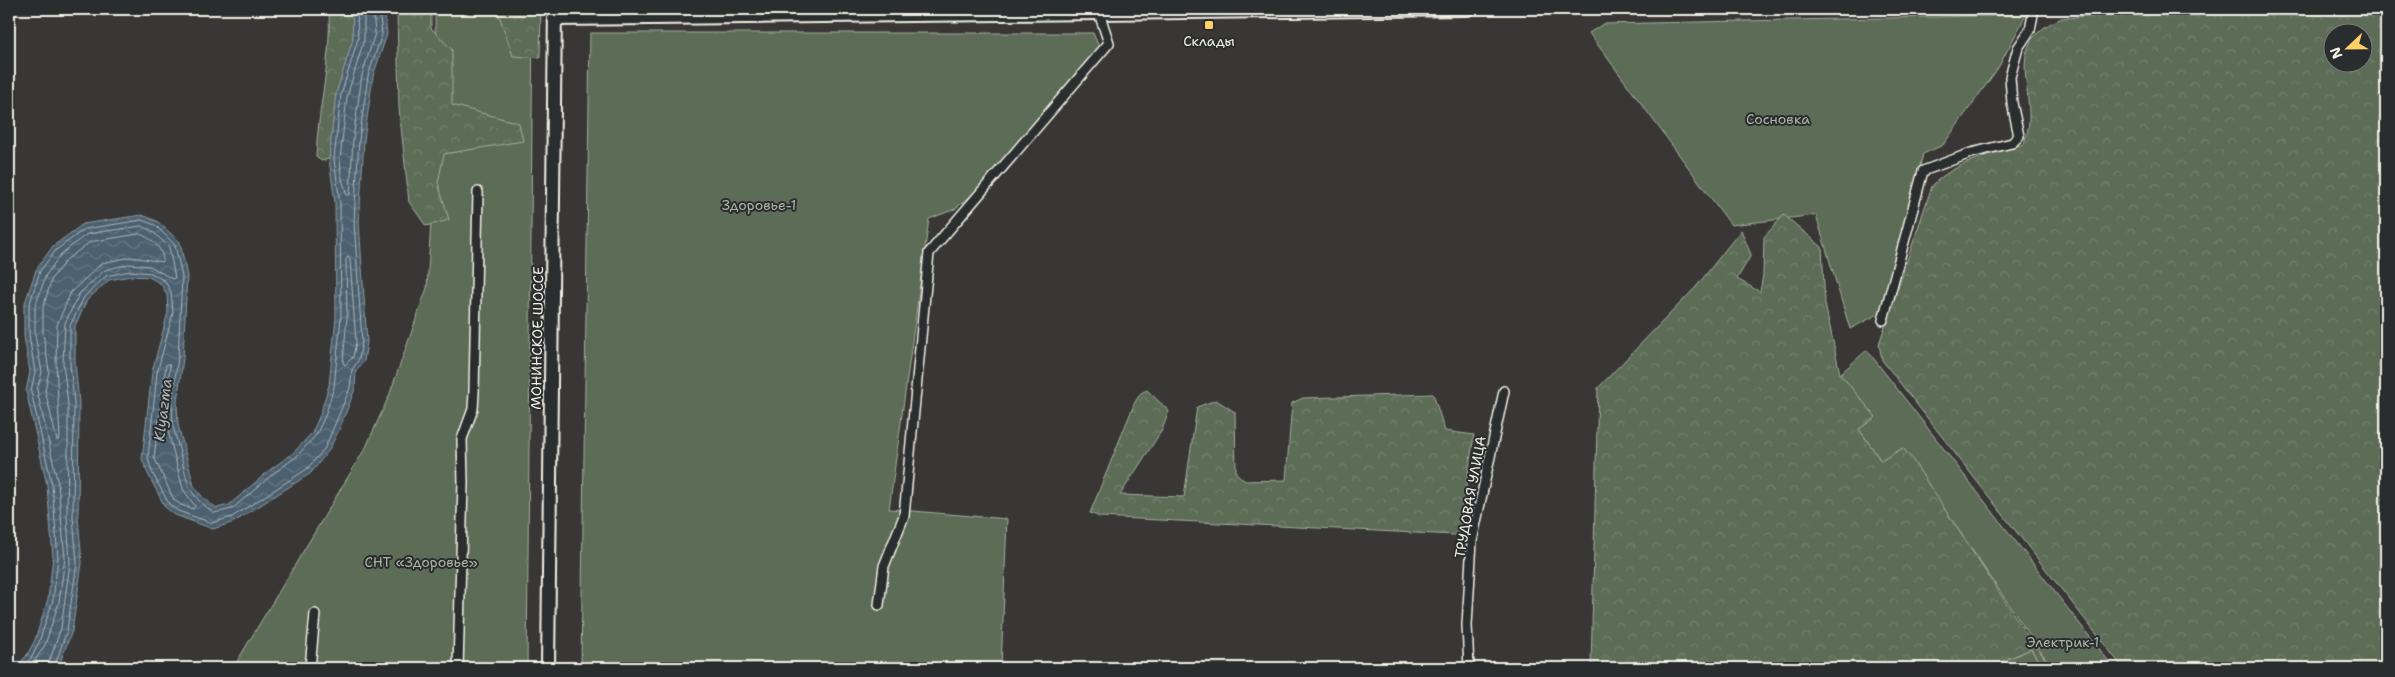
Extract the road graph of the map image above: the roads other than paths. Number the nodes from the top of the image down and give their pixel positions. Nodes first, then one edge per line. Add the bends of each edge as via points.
1 (1468, 9) edge
2 (2034, 9) edge
3 (1099, 13) junction
4 (554, 14) edge
5 (478, 192) dead end
6 (1882, 320) dead end
7 (1504, 390) dead end
8 (879, 605) dead end
9 (315, 614) dead end
10 (310, 668) edge
11 (458, 668) edge
12 (548, 668) edge
13 (1469, 668) edge

1 - 3 main road
2 - 6 street via 2030,30 2018,48 2010,77 2020,136 2012,143 1971,153 1923,171
3 - 4 main road
3 - 8 street via 1109,43 929,253 904,516 884,566
4 - 12 main road, МОНИНСКОЕ ШОССЕ
5 - 11 street via 474,392 461,449
7 - 13 street, ТРУДОВАЯ УЛИЦА via 1472,541 1467,625
9 - 10 street

